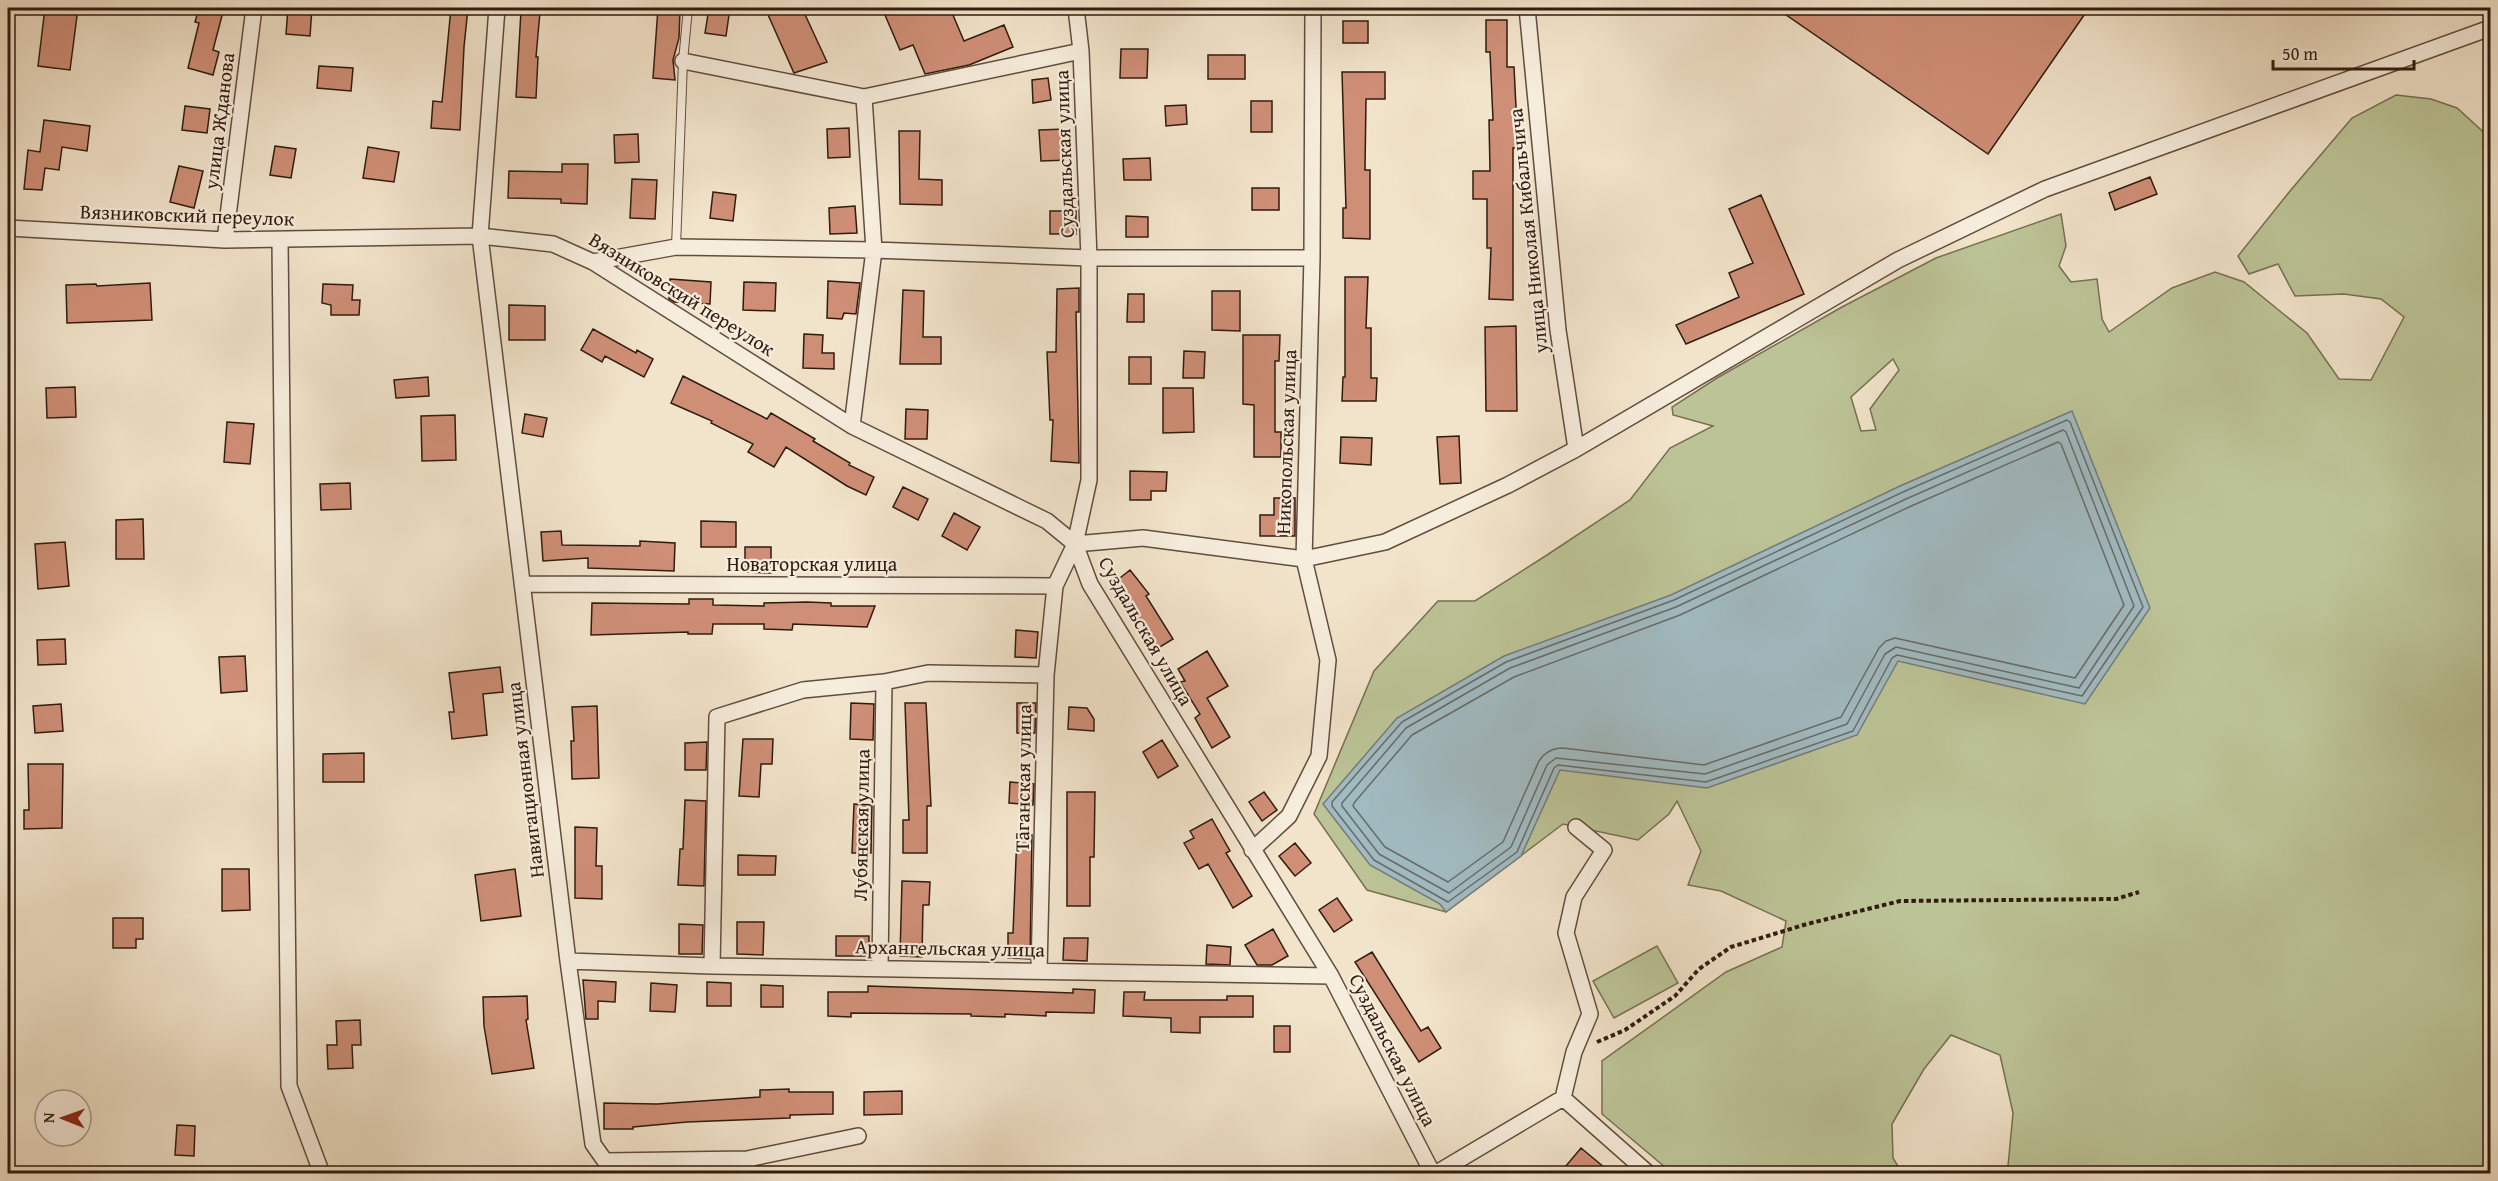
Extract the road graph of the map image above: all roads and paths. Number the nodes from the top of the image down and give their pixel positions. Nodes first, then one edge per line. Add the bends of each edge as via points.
1 (254, 8) edge
2 (496, 8) edge
3 (688, 8) edge
4 (1076, 8) edge
5 (1313, 8) edge
6 (1527, 8) edge
7 (2490, 28) edge
8 (1081, 51) junction
9 (683, 61) junction
10 (864, 98) junction
11 (8, 228) edge
12 (480, 236) junction
13 (225, 240) junction
14 (280, 241) junction
15 (676, 247) junction
16 (874, 250) junction
17 (1089, 258) junction
18 (1312, 258) junction
19 (593, 262) junction
20 (852, 426) junction
21 (1576, 449) junction
22 (1075, 544) junction
23 (1304, 559) junction
24 (523, 584) junction
25 (1055, 586) junction
26 (1046, 675) junction
27 (884, 682) junction
28 (1576, 827) dead end
29 (1251, 850) junction
30 (2139, 892) dead end
31 (568, 961) junction
32 (712, 966) junction
33 (880, 967) junction
34 (1039, 971) junction
35 (1331, 976) junction
36 (1574, 1052) junction
37 (1563, 1098) junction
38 (858, 1137) dead end
39 (748, 1166) edge
40 (322, 1173) edge
41 (1434, 1173) edge
42 (1649, 1173) edge

1 - 13 street, улица Жданова
2 - 12 street, Навигационная улица
3 - 9 lane
4 - 8 street, Суздальская улица
5 - 18 street, Никопольская улица
6 - 21 street, улица Николая Кибальчича via 1558,330
7 - 21 street via 2044,189 1898,260
8 - 10 street
8 - 17 street, Суздальская улица
9 - 10 street
9 - 15 lane
10 - 16 street
11 - 13 street, Вязниковский переулок
12 - 14 street, Вязниковский переулок
12 - 19 street, Вязниковский переулок via 553,244
12 - 24 street, Навигационная улица
13 - 14 street, Вязниковский переулок
14 - 40 street via 289,1086
15 - 16 street
15 - 19 street
16 - 17 street
16 - 20 street
17 - 18 street
17 - 22 street, Суздальская улица via 1089,480
18 - 23 street, Никопольская улица
19 - 20 street, Вязниковский переулок
20 - 22 street, Вязниковский переулок via 1047,521
21 - 23 street via 1385,542
22 - 23 street via 1143,538
22 - 25 street
22 - 29 street, Суздальская улица via 1090,584
23 - 29 street, Никопольская улица via 1328,660 1319,756 1289,816
24 - 25 street, Новаторская улица
24 - 31 street, Навигационная улица
25 - 26 street, Таганская улица
26 - 27 street via 928,673
26 - 34 street, Таганская улица
27 - 32 street via 803,690 717,717
27 - 33 street, Лубянская улица
28 - 36 street via 1604,850 1574,897 1566,933 1590,1014
29 - 35 street, Суздальская улица
30 - 36 path via 2116,899 1900,901 1808,924 1731,947 1700,969 1665,1003 1625,1029
31 - 32 street, Архангельская улица
31 - 39 street, Навигационная улица via 593,1144 605,1161
32 - 33 street, Архангельская улица
33 - 34 street, Архангельская улица
34 - 35 street, Архангельская улица
35 - 41 street, Суздальская улица
36 - 37 street
37 - 41 street
37 - 42 street
38 - 39 street

